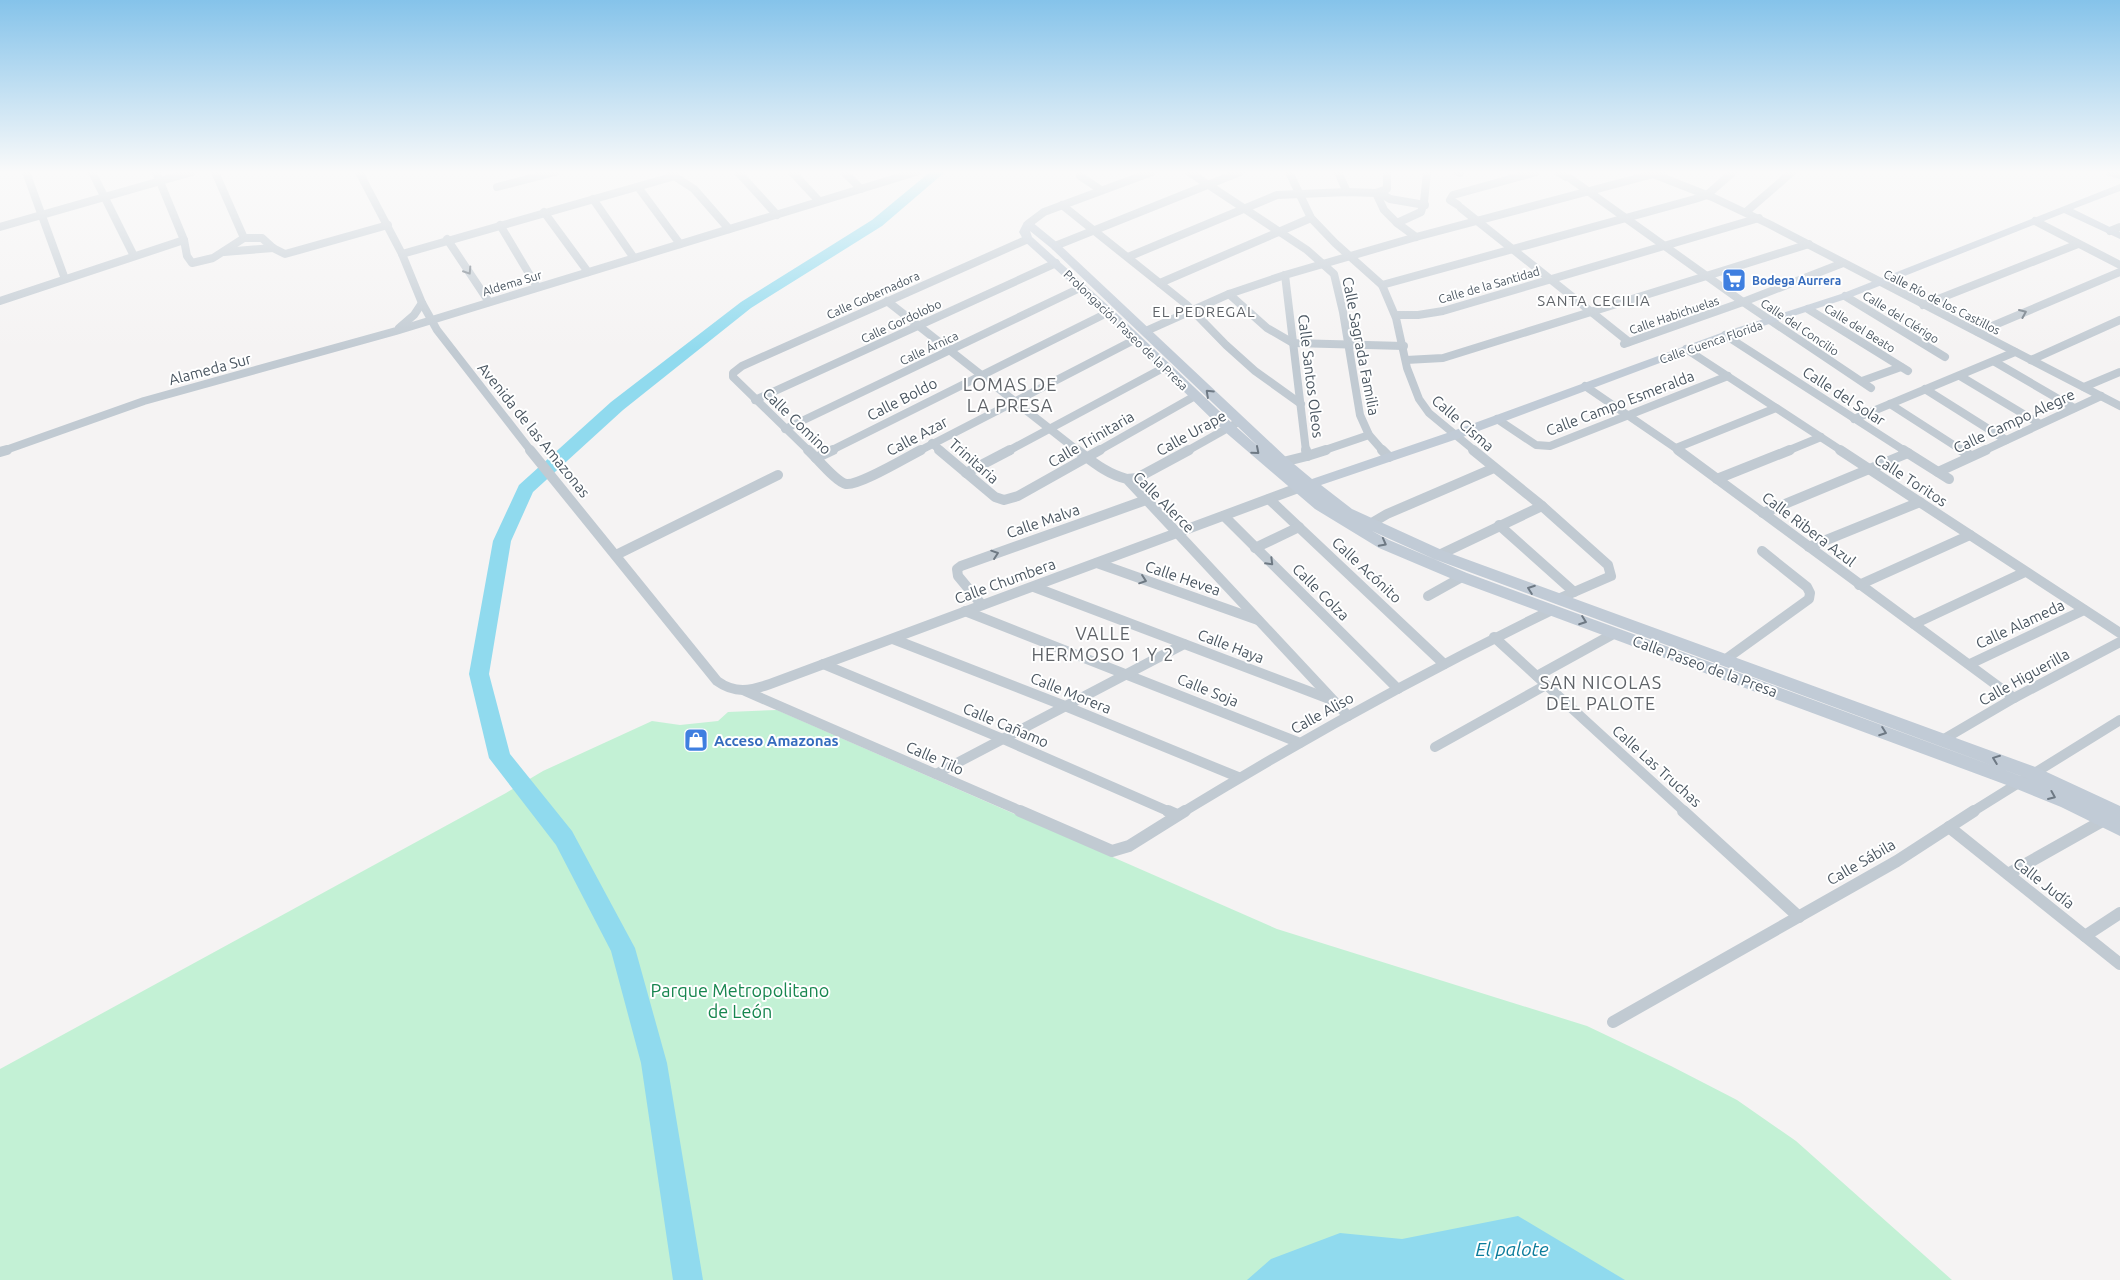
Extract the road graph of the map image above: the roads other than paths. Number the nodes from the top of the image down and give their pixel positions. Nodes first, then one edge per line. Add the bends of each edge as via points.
1 (49, 232) edge
2 (122, 232) edge
3 (181, 232) edge
4 (242, 232) edge
5 (364, 232) edge
6 (391, 232) edge
7 (476, 232) edge
8 (504, 232) edge
9 (558, 232) edge
10 (616, 232) edge
11 (671, 232) edge
12 (720, 232) edge
13 (1024, 232) edge
14 (1037, 232) edge
15 (1092, 232) edge
16 (1095, 232) edge
17 (1187, 232) edge
18 (1275, 232) edge
19 (1278, 232) edge
20 (1325, 232) edge
21 (1409, 232) edge
22 (1435, 232) edge
23 (1492, 232) edge
24 (1573, 232) edge
25 (1646, 232) edge
26 (1711, 232) edge
27 (1785, 232) edge
28 (2008, 232) edge
29 (2055, 232) edge
30 (1416, 237) junction
31 (244, 238) junction
32 (450, 239) junction
33 (1028, 239) junction
34 (184, 240) junction
35 (680, 244) junction
36 (1809, 244) junction
37 (2078, 244) junction
38 (1664, 245) junction
39 (1055, 246) junction
40 (273, 248) junction
41 (1513, 249) junction
42 (402, 252) junction
43 (221, 253) junction
44 (134, 256) junction
45 (1350, 256) junction
46 (1128, 257) junction
47 (634, 258) junction
48 (1056, 263) junction
49 (1843, 263) junction
50 (1325, 264) junction
51 (2120, 265) edge
52 (588, 272) junction
53 (2120, 272) edge
54 (1285, 275) junction
55 (1709, 276) junction
56 (65, 279) junction
57 (1551, 279) junction
58 (1160, 283) junction
59 (1880, 283) junction
60 (1382, 285) junction
61 (537, 287) junction
62 (1082, 287) junction
63 (1229, 294) junction
64 (1845, 296) junction
65 (0, 300) edge
66 (887, 301) junction
67 (489, 302) junction
68 (1743, 302) junction
69 (422, 303) junction
70 (1923, 305) junction
71 (1808, 309) junction
72 (1191, 310) junction
73 (1109, 312) junction
74 (1592, 312) junction
75 (1397, 315) junction
76 (430, 320) junction
77 (2120, 320) edge
78 (1770, 321) junction
79 (918, 325) junction
80 (396, 331) junction
81 (1978, 332) junction
82 (1141, 335) junction
83 (1725, 335) junction
84 (1293, 343) junction
85 (1348, 346) junction
86 (1404, 346) junction
87 (1686, 349) junction
88 (950, 350) junction
89 (2015, 352) junction
90 (1945, 358) dead end
91 (1406, 360) junction
92 (2031, 360) junction
93 (1995, 362) junction
94 (1165, 367) junction
95 (2120, 372) edge
96 (982, 374) junction
97 (1728, 376) junction
98 (1960, 376) junction
99 (732, 377) joint
100 (1862, 381) junction
101 (1585, 386) junction
102 (2084, 387) junction
103 (1871, 388) dead end
104 (1925, 389) junction
105 (1195, 396) junction
106 (2101, 396) junction
107 (755, 400) junction
108 (1015, 400) junction
109 (1301, 404) junction
110 (1890, 404) junction
111 (2120, 406) edge
112 (1776, 408) junction
113 (2074, 408) junction
114 (1628, 415) junction
115 (1854, 419) junction
116 (1497, 420) junction
117 (1241, 422) junction
118 (2040, 424) junction
119 (1229, 428) junction
120 (785, 429) junction
121 (1051, 429) junction
122 (1455, 435) junction
123 (1369, 436) junction
124 (1821, 437) junction
125 (2006, 440) junction
126 (932, 443) junction
127 (1676, 448) junction
128 (0, 452) edge
129 (1908, 453) junction
130 (1307, 456) junction
131 (1971, 456) junction
132 (1088, 457) junction
133 (1389, 457) junction
134 (816, 458) junction
135 (1283, 462) junction
136 (1494, 468) junction
137 (1870, 470) junction
138 (1938, 472) junction
139 (966, 473) junction
140 (778, 475) dead end
141 (1127, 479) junction
142 (1717, 479) junction
143 (1949, 479) dead end
144 (843, 484) joint
145 (1304, 486) junction
146 (1269, 499) junction
147 (998, 500) joint
148 (1146, 500) junction
149 (1920, 502) junction
150 (1542, 506) junction
151 (1763, 513) junction
152 (1224, 516) junction
153 (1370, 524) junction
154 (1499, 525) junction
155 (1299, 527) junction
156 (1177, 533) junction
157 (1970, 535) junction
158 (1809, 547) junction
159 (1255, 548) junction
160 (1762, 551) dead end
161 (616, 555) junction
162 (1439, 555) junction
163 (1097, 563) junction
164 (2025, 572) junction
165 (1611, 576) joint
166 (1462, 577) junction
167 (1859, 585) junction
168 (1034, 587) junction
169 (1574, 592) junction
170 (1428, 596) dead end
171 (1555, 604) junction
172 (982, 605) junction
173 (2084, 610) junction
174 (965, 611) junction
175 (1260, 621) junction
176 (1914, 624) junction
177 (1615, 633) junction
178 (2120, 633) edge
179 (1494, 637) junction
180 (893, 639) junction
181 (2120, 642) edge
182 (1184, 644) junction
183 (823, 664) junction
184 (1444, 664) junction
185 (1970, 664) junction
186 (1725, 666) junction
187 (1127, 675) junction
188 (1537, 676) junction
189 (1546, 685) junction
190 (1398, 689) junction
191 (745, 691) junction
192 (2014, 698) junction
193 (1334, 701) junction
194 (1805, 703) junction
195 (1065, 706) junction
196 (1348, 716) junction
197 (1880, 718) junction
198 (2120, 720) edge
199 (1003, 739) junction
200 (1944, 739) junction
201 (1300, 743) junction
202 (1435, 747) dead end
203 (2032, 773) junction
204 (936, 774) junction
205 (1238, 777) junction
206 (2018, 782) junction
207 (2115, 814) edge
208 (1177, 815) junction
209 (1949, 827) junction
210 (2120, 829) edge
211 (1112, 851) joint
212 (2008, 874) junction
213 (2120, 913) edge
214 (1799, 917) junction
215 (2085, 936) junction
216 (2120, 964) edge
217 (1613, 1022) dead end

1 - 56 street
2 - 44 street
3 - 34 street
4 - 31 street
5 - 40 street via 290,253 282,254
6 - 42 street, Avenida de las Amazonas
7 - 32 street
8 - 61 street
9 - 52 street
10 - 47 street
11 - 35 street
12 - 35 street, Aldema Sur
13 - 33 street
14 - 39 street, Prolongación Paseo de la Presa
15 - 39 street
16 - 46 street
17 - 46 street
18 - 58 street
19 - 50 street
20 - 45 street, Calle Cisma
21 - 30 street
22 - 30 street, Calle Azar
23 - 41 street
24 - 41 street
25 - 38 street, Calle del Concilio
26 - 38 street, Calle de la Santidad
27 - 36 street, Calle Río de los Castillos
28 - 59 street, Calle Cuenca Florida
29 - 37 street
30 - 45 street, Calle Azar
31 - 40 street via 262,238
31 - 43 street
32 - 42 street
32 -> 67 street
33 - 48 street, Prolongación Paseo de la Presa
33 - 66 street, Calle Gobernadora
34 - 43 street via 192,263 201,263
34 - 44 street
35 - 47 street, Aldema Sur
36 - 49 street, Calle Río de los Castillos
36 - 55 street
37 - 51 street
37 - 70 street
38 - 55 street, Calle del Concilio
38 - 57 street, Calle de la Santidad
39 - 82 street, Prolongación Paseo de la Presa
40 - 43 street
41 - 57 street
41 - 60 street
42 - 69 street, Avenida de las Amazonas
44 - 56 street
45 - 50 street, Calle Azar
45 - 60 street, Calle Cisma
46 - 58 street
47 - 52 street, Aldema Sur
48 - 62 street, Prolongación Paseo de la Presa
48 - 79 street, Calle Gordolobo
49 - 59 street, Calle Río de los Castillos
49 - 68 street, Calle Habichuelas
50 - 54 street, Calle Azar
50 - 85 street, Calle Sagrada Familia via 1336,280
52 - 61 street, Aldema Sur
81 -> 53 street
54 - 63 street, Calle Azar
54 - 84 street, Calle Santos Oleos
55 - 68 street, Calle del Concilio
55 - 74 street
56 - 65 street
57 - 74 street
57 - 75 street, Calle de la Santidad via 1430,314
58 - 72 street
59 - 64 street, Calle Cuenca Florida
59 - 70 street, Calle Río de los Castillos
60 - 75 street, Calle Cisma
61 - 67 street, Aldema Sur
62 - 73 street, Prolongación Paseo de la Presa
62 - 88 street, Calle Árnica
63 - 72 street, Calle Azar
63 - 84 street via 1270,331
64 - 71 street, Calle Cuenca Florida
64 - 90 street, Calle del Clérigo
66 - 79 street, Calle Alerce
66 - 99 street, Calle Gobernadora via 742,366
67 - 76 street, Aldema Sur
68 - 74 street, Calle Habichuelas via 1626,343
68 - 78 street, Calle del Concilio
69 - 76 street, Avenida de las Amazonas
69 - 80 street
70 - 81 street, Calle Río de los Castillos
71 - 78 street, Calle Cuenca Florida
71 - 100 street, Calle del Beato via 1905,369
72 - 82 street, Calle Azar
72 - 109 street via 1271,383
73 - 82 street, Prolongación Paseo de la Presa
73 - 96 street, Calle Boldo
74 - 91 street via 1443,358
75 - 86 street, Calle Cisma
76 - 80 street, Alameda Sur
76 - 161 street, Avenida de las Amazonas via 456,357
77 - 92 street
78 - 83 street, Calle Cuenca Florida
78 - 100 street, Calle del Concilio
79 - 88 street, Calle Alerce
79 - 107 street, Calle Gordolobo
80 - 128 street, Alameda Sur via 144,401
81 - 89 street, Calle Río de los Castillos
82 - 94 street, Prolongación Paseo de la Presa
82 - 108 street, Calle Azar
117 -> 82 street, Prolongación Paseo de la Presa
83 - 87 street, Calle Cuenca Florida
83 - 115 street, Calle del Solar
84 - 85 street
84 - 109 street, Calle Santos Oleos
85 - 86 street
85 - 123 street, Calle Sagrada Familia via 1360,415
86 - 91 street, Calle Cisma
87 - 97 street, Calle Toritos
87 - 101 street, Calle Cuenca Florida
88 - 96 street, Calle Alerce
88 - 120 street, Calle Árnica
89 - 92 street, Calle Río de los Castillos
89 - 93 street
91 - 122 street, Calle Cisma via 1419,402
92 - 102 street, Calle Río de los Castillos
93 - 98 street
93 - 113 street
94 - 105 street, Prolongación Paseo de la Presa
94 - 121 street
95 - 102 street
96 - 108 street, Calle Alerce
96 - 134 street, Calle Boldo
97 - 112 street, Calle Toritos
97 - 114 street, Calle Campo Esmeralda
98 - 104 street
98 - 118 street
99 - 107 street, Calle Comino
100 - 103 street, Calle del Concilio
101 - 114 street, Calle Ribera Azul
101 - 116 street, Calle Cuenca Florida
102 - 106 street, Calle Río de los Castillos
104 - 110 street
104 - 125 street
105 - 119 street, Prolongación Paseo de la Presa
105 - 132 street, Calle Trinitaria
106 - 111 street, Calle Río de los Castillos
106 - 113 street, Calle Campo Alegre
107 - 120 street, Calle Comino
108 - 121 street, Calle Alerce
108 - 126 street, Calle Azar
109 - 130 street, Calle Santos Oleos
110 - 115 street
110 - 131 street
112 - 124 street, Calle Toritos
112 - 127 street
113 - 118 street, Calle Campo Alegre
114 - 116 street, Calle Campo Esmeralda via 1550,446 1528,441
114 - 127 street, Calle Ribera Azul
115 - 129 street, Calle del Solar
116 - 122 street, Calle Cuenca Florida
117 - 119 street, Calle Urape
117 - 135 street, Prolongación Paseo de la Presa
118 - 125 street, Calle Campo Alegre
119 - 141 street, Calle Urape via 1149,472
119 -> 145 street, Prolongación Paseo de la Presa
120 - 134 street, Calle Comino
121 - 132 street, Calle Alerce
121 - 139 street
122 - 133 street, Calle Cuenca Florida
122 - 136 street, Calle Cisma
123 - 130 street
123 - 133 street, Calle Sagrada Familia
124 - 137 street, Calle Toritos
124 - 142 street
125 - 131 street, Calle Campo Alegre
126 - 139 street, Trinitaria
126 - 144 street, Calle Azar via 857,482
127 - 142 street, Calle Ribera Azul
129 - 137 street
129 - 138 street, Calle del Solar
130 - 135 street, Calle Santos Oleos
131 - 138 street, Calle Campo Alegre
132 - 141 street, Calle Alerce via 1112,475
132 - 147 street, Calle Trinitaria via 1018,496
133 - 145 street, Calle Cuenca Florida
134 - 144 street, Calle Comino
135 - 145 street, Prolongación Paseo de la Presa
136 - 150 street, Calle Cisma
136 - 153 street
137 - 149 street, Calle Toritos
137 - 151 street
138 - 143 street, Calle del Solar
139 - 147 street, Trinitaria
140 - 161 street
141 - 148 street, Calle Alerce
142 - 151 street, Calle Ribera Azul
145 - 146 street, Calle Chumbera
145 - 153 street, Calle Paseo de la Presa
145 -> 166 street, Calle Paseo de la Presa via 1332,514 1384,544
146 - 152 street, Calle Chumbera
146 - 155 street, Calle Acónito
148 - 156 street, Calle Alerce
172 -> 148 street, Calle Malva via 958,576 957,568
149 - 157 street, Calle Toritos
149 - 158 street
150 - 154 street
150 - 165 street, Calle Cisma via 1604,561
151 - 158 street, Calle Ribera Azul
152 - 156 street, Calle Chumbera
152 - 159 street, Calle Colza
153 - 162 street, Calle Paseo de la Presa
154 - 162 street
154 - 169 street
155 - 159 street
155 - 184 street, Calle Acónito
156 - 163 street, Calle Chumbera
156 - 175 street, Calle Alerce
157 - 164 street, Calle Toritos
157 - 167 street
158 - 167 street, Calle Ribera Azul
159 -> 190 street, Calle Colza
160 - 186 street via 1808,587 1809,599
161 - 191 street, Avenida de las Amazonas via 722,685 733,691
171 -> 162 street, Calle Paseo de la Presa
163 - 168 street, Calle Chumbera
163 -> 175 street, Calle Hevea
164 - 173 street, Calle Toritos
164 - 176 street
165 - 169 street, Calle Aliso
166 - 170 street
166 - 171 street, Calle Paseo de la Presa
167 - 176 street, Calle Ribera Azul
168 - 172 street, Calle Chumbera
168 - 182 street, Calle Haya
169 - 171 street, Calle Aliso
171 -> 177 street, Calle Paseo de la Presa
171 - 179 street, Calle Aliso
171 - 186 street, Calle Paseo de la Presa
172 - 174 street, Calle Chumbera
173 - 178 street, Calle Toritos
173 - 185 street, Calle Alameda
174 - 180 street, Calle Chumbera
174 - 187 street, Calle Soja
175 - 193 street, Calle Alerce
176 - 185 street, Calle Ribera Azul
177 - 186 street, Calle Paseo de la Presa
177 - 188 street
179 - 184 street, Calle Aliso
179 - 188 street, Calle Las Truchas
180 - 183 street, Calle Chumbera
180 - 195 street, Calle Morera
181 - 192 street, Calle Higuerilla
182 - 187 street
182 - 193 street, Calle Haya
183 - 191 street, Calle Chumbera
183 - 199 street, Calle Cañamo
184 - 190 street, Calle Aliso
185 - 192 street, Calle Ribera Azul
186 - 194 street, Calle Paseo de la Presa
186 - 197 street, Calle Paseo de la Presa via 1736,674 1781,690 1787,688 1788,683
187 - 195 street
187 - 201 street, Calle Soja
188 - 189 street, Calle Las Truchas
189 - 202 street
189 - 214 street, Calle Las Truchas
190 - 196 street, Calle Aliso
191 - 204 street, Calle Tilo
192 - 200 street, Calle Higuerilla
193 - 196 street, Calle Alerce
194 - 197 street via 1814,698
194 -> 206 street, Calle Paseo de la Presa
195 - 199 street
195 - 205 street, Calle Morera
196 - 201 street, Calle Aliso
197 - 200 street, Calle Paseo de la Presa
198 - 203 street, Calle Sábila
199 - 204 street
199 - 208 street, Calle Cañamo
203 -> 200 street, Calle Paseo de la Presa
201 - 205 street, Calle Aliso
203 - 206 street, Calle Sábila
203 - 207 street, Calle Paseo de la Presa
204 - 211 street, Calle Tilo
205 - 208 street, Calle Aliso
206 -> 207 street, Calle Paseo de la Presa
206 - 209 street, Calle Sábila
207 - 210 street, Calle Paseo de la Presa
207 - 212 street
208 - 211 street, Calle Aliso via 1129,846
209 - 212 street, Calle Judía
209 - 214 street, Calle Sábila
212 - 215 street, Calle Judía
213 - 215 street
214 - 217 street, Calle Sábila
215 - 216 street, Calle Judía

